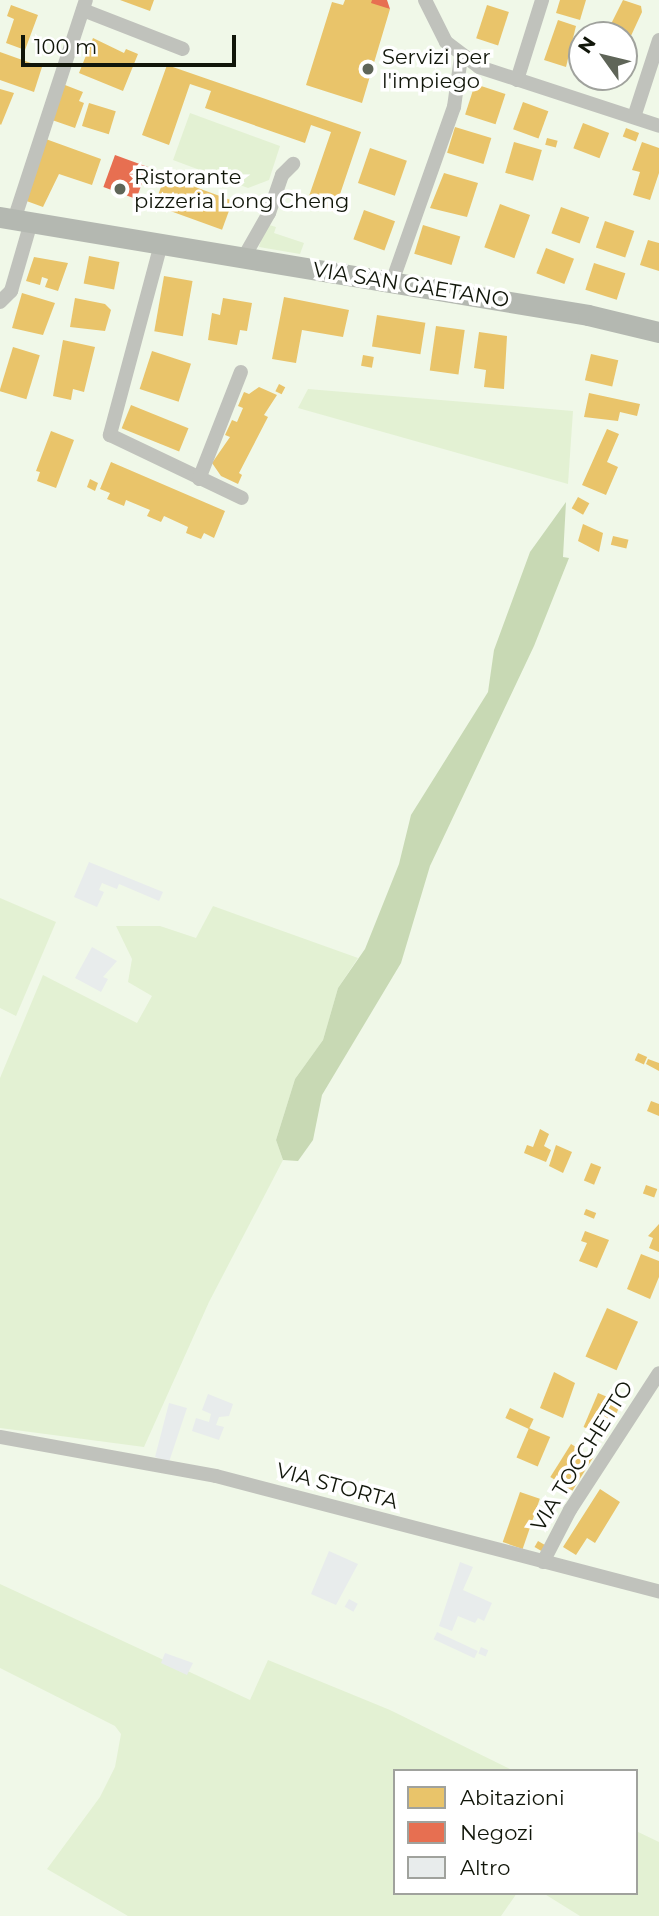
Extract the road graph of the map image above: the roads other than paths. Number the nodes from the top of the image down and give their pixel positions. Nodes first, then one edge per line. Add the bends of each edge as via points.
1 (425, 0) edge
2 (542, 0) edge
3 (84, 5) edge
4 (659, 40) edge
5 (183, 49) dead end
6 (461, 57) junction
7 (517, 79) junction
8 (634, 117) junction
9 (659, 126) edge
10 (293, 164) dead end
11 (15, 220) edge
12 (161, 244) junction
13 (244, 257) junction
14 (392, 282) junction
15 (0, 302) edge
16 (659, 331) edge
17 (241, 372) dead end
18 (199, 479) junction
19 (242, 498) dead end
20 (659, 1373) edge
21 (0, 1437) edge
22 (543, 1562) junction
23 (659, 1591) edge

1 - 6 street via 437,30
2 - 7 street
3 - 5 street
3 - 11 street
4 - 8 street
6 - 7 street
6 - 14 street via 447,131
7 - 8 street
8 - 9 street
10 - 13 street via 282,175 270,213
11 - 12 street, VIA SAN GAETANO
11 - 15 street via 11,291
12 - 13 street, VIA SAN GAETANO
12 - 18 street via 110,435
13 - 14 street, VIA SAN GAETANO
14 - 16 street, VIA SAN GAETANO
17 - 18 street
18 - 19 street
20 - 22 street, VIA TOCCHETTO via 570,1510
21 - 22 street, VIA STORTA via 216,1476
22 - 23 street, VIA STORTA

